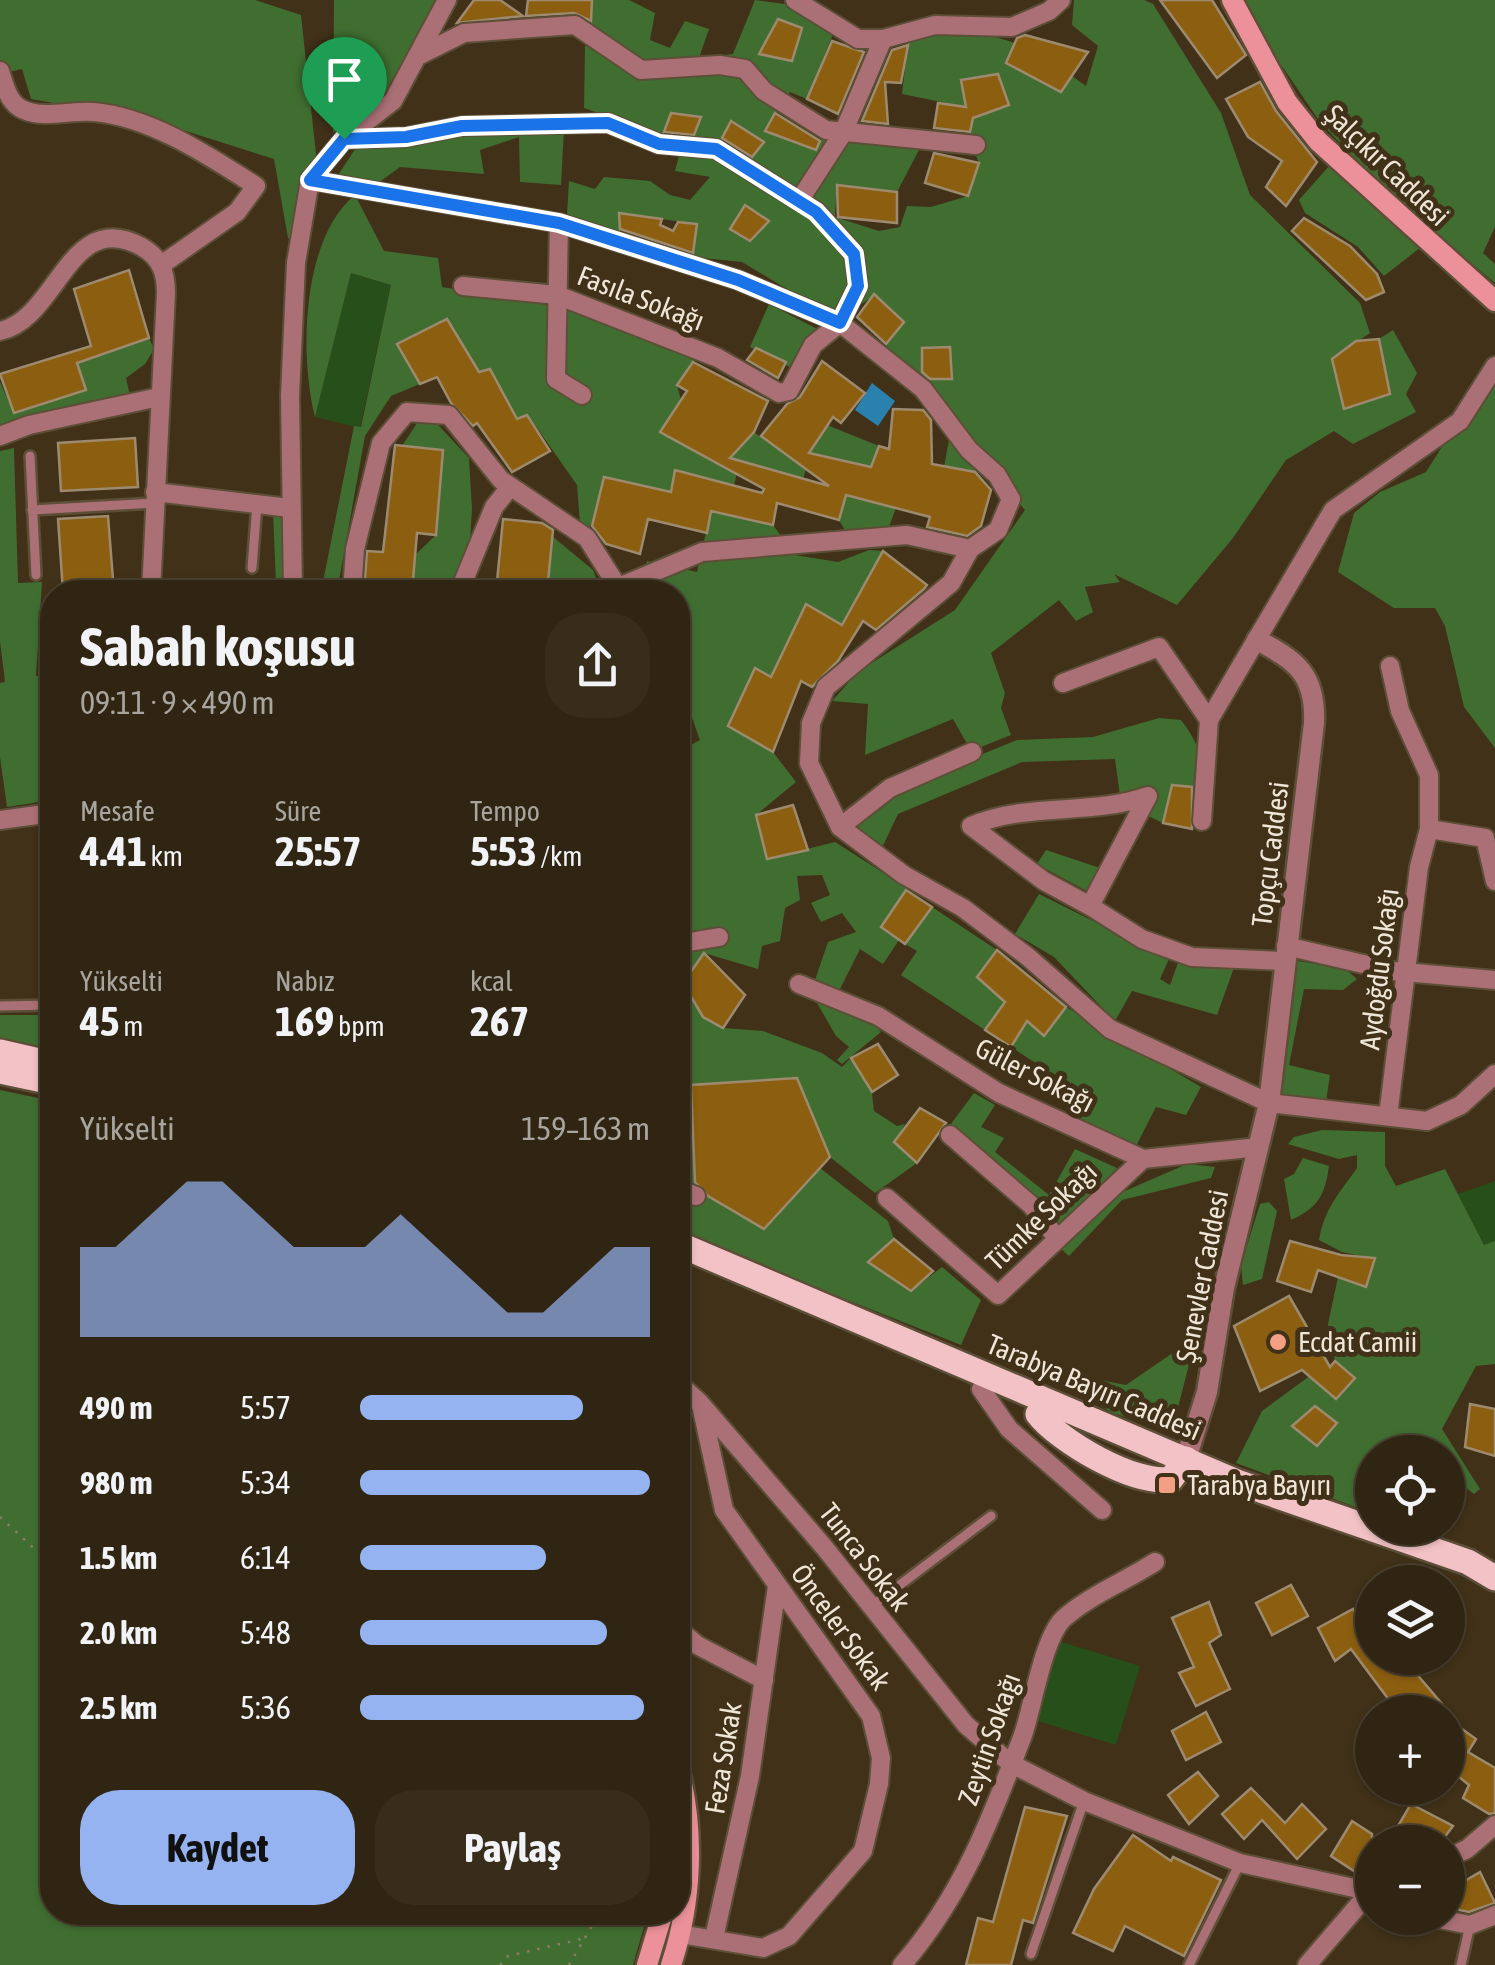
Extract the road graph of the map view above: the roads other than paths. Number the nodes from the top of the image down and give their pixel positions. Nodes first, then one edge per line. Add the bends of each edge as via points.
1 (447, 0) edge
2 (795, 0) edge
3 (1061, 0) edge
4 (1232, 0) edge
5 (883, 38) junction
6 (417, 56) junction
7 (0, 71) edge
8 (843, 133) junction
9 (344, 139) junction
10 (976, 145) dead end
11 (310, 180) junction
12 (799, 201) junction
13 (559, 223) junction
14 (161, 264) junction
15 (463, 286) dead end
16 (557, 295) junction
17 (1495, 301) edge
18 (840, 323) junction
19 (0, 331) edge
20 (1495, 366) edge
21 (582, 395) dead end
22 (159, 397) junction
23 (0, 436) edge
24 (30, 456) dead end
25 (510, 487) junction
26 (155, 497) junction
27 (257, 504) junction
28 (290, 508) junction
29 (32, 510) junction
30 (970, 549) junction
31 (252, 568) dead end
32 (36, 574) dead end
33 (152, 580) edge
34 (292, 580) edge
35 (353, 580) edge
36 (463, 580) edge
37 (615, 580) edge
38 (641, 580) edge
39 (1256, 640) junction
40 (1390, 666) dead end
41 (1064, 684) dead end
42 (1209, 720) junction
43 (972, 752) dead end
44 (40, 815) edge
45 (0, 820) edge
46 (1202, 820) dead end
47 (840, 827) junction
48 (1429, 829) junction
49 (1495, 881) edge
50 (1090, 906) junction
51 (719, 937) dead end
52 (690, 942) edge
53 (1285, 954) junction
54 (1406, 972) junction
55 (1495, 980) edge
56 (800, 984) dead end
57 (40, 1005) edge
58 (0, 1006) edge
59 (0, 1052) edge
60 (40, 1061) edge
61 (0, 1071) edge
62 (1495, 1074) edge
63 (40, 1079) edge
64 (1269, 1104) junction
65 (1388, 1116) junction
66 (950, 1134) dead end
67 (1259, 1147) junction
68 (1143, 1160) junction
69 (690, 1194) edge
70 (696, 1196) dead end
71 (887, 1198) dead end
72 (1057, 1238) junction
73 (690, 1249) edge
74 (690, 1267) edge
75 (981, 1389) junction
76 (690, 1394) edge
77 (700, 1403) junction
78 (1182, 1466) junction
79 (1102, 1510) dead end
80 (991, 1516) dead end
81 (1154, 1562) dead end
82 (1492, 1577) edge
83 (777, 1586) junction
84 (870, 1608) junction
85 (690, 1640) edge
86 (764, 1680) junction
87 (1010, 1763) junction
88 (1084, 1801) junction
89 (1495, 1824) edge
90 (1465, 1851) edge
91 (1240, 1862) junction
92 (1355, 1889) edge
93 (1355, 1910) edge
94 (1495, 1916) edge
95 (1465, 1924) edge
96 (659, 1925) edge
97 (681, 1925) edge
98 (1470, 1925) junction
99 (680, 1934) junction
100 (714, 1938) junction
101 (1031, 1954) dead end
102 (647, 1965) edge
103 (671, 1965) edge
104 (902, 1965) edge
105 (1189, 1965) edge
106 (1308, 1965) edge
107 (1460, 1965) edge

1 - 6 street
2 - 5 street via 858,38
3 - 5 street via 1012,27 935,25
4 - 17 main road, Şalçıkır Caddesi via 1287,102 1318,141
5 - 8 street
6 - 8 street via 464,33 574,25 641,70 744,69 785,106
6 - 9 street via 393,101
7 - 14 street via 13,102 26,112 124,118 256,186 236,212
8 - 10 street
8 - 12 street
9 - 11 street
9 - 12 street via 462,126 608,123 659,144 716,149
11 - 13 street
11 - 28 street via 296,264
12 - 18 street via 854,254 858,286
13 - 16 street
13 - 18 street via 738,280
14 - 19 street via 127,240 98,242 72,258 36,313
14 - 22 street via 166,293
15 - 16 street, Fasıla Sokağı
16 - 18 street, Fasıla Sokağı via 718,358 779,393 790,391 813,346
16 - 21 street via 556,379
18 - 30 street via 923,390 1011,498 998,530
20 - 39 street via 1460,421 1333,510
22 - 23 street
22 - 26 street
24 - 29 lane
25 - 35 street via 449,415 408,412 381,442
25 - 36 street via 494,507
25 - 37 street via 587,538
26 - 27 street
26 - 29 lane
26 - 33 street
27 - 28 street
27 - 31 lane
28 - 34 street
29 - 32 lane
30 - 38 street via 908,535 718,550
30 - 47 street via 951,583 826,688 810,723 809,764
39 - 42 street
39 - 53 street, Topçu Caddesi via 1302,670 1315,695
40 - 48 street, Aydoğdu Sokağı via 1400,711 1429,775
41 - 42 street via 1159,646
42 - 46 street
43 - 47 street via 890,788
44 - 45 street
47 - 64 street via 963,908 1110,1029
48 - 49 street via 1485,838
48 - 54 street, Aydoğdu Sokağı
50 - 50 street via 1044,881 971,826 994,816 1086,810 1148,796
50 - 53 street via 1142,940 1192,956
51 - 52 street
53 - 54 street
53 - 64 street, Topçu Caddesi
54 - 55 street
54 - 65 street, Aydoğdu Sokağı
56 - 68 street, Güler Sokağı via 878,1016 999,1093
57 - 58 lane
59 - 60 main road
61 - 63 main road
62 - 65 street via 1461,1106 1428,1121
64 - 65 street
64 - 67 street, Şenevler Caddesi
66 - 72 street via 1031,1205
67 - 68 street
67 - 78 street, Şenevler Caddesi via 1207,1392
68 - 72 street, Tümke Sokağı
69 - 70 street
71 - 72 street, Tümke Sokağı via 998,1295
73 - 78 main road, Tarabya Bayırı Caddesi
74 - 75 main road, Tarabya Bayırı Caddesi
75 - 78 main road, Tarabya Bayırı Caddesi via 1038,1414 1060,1438 1154,1480
75 - 79 street via 1009,1430
76 - 77 street, Tunca Sokak
77 - 83 street, Önceler Sokak via 724,1510
77 - 84 street, Tunca Sokak
78 - 82 main road, Tarabya Bayırı Caddesi via 1468,1562
80 - 84 lane
81 - 87 street, Zeytin Sokağı via 1056,1629
83 - 86 street, Feza Sokak
83 - 100 street, Önceler Sokak via 871,1716 879,1738 879,1784 863,1851 789,1936 763,1948
84 - 87 street, Tunca Sokak via 966,1725
85 - 86 street
86 - 100 street, Feza Sokak
87 - 88 street, Tunca Sokak
87 - 104 street, Zeytin Sokağı via 957,1893
88 - 91 street, Tunca Sokak
88 - 101 lane
89 - 90 street
91 - 92 street, Tunca Sokak
91 - 105 lane
93 - 106 street
94 - 98 street
95 - 98 street
96 - 102 main road
97 - 99 main road
98 - 107 lane
99 - 100 street, Önceler Sokak
99 - 103 main road

